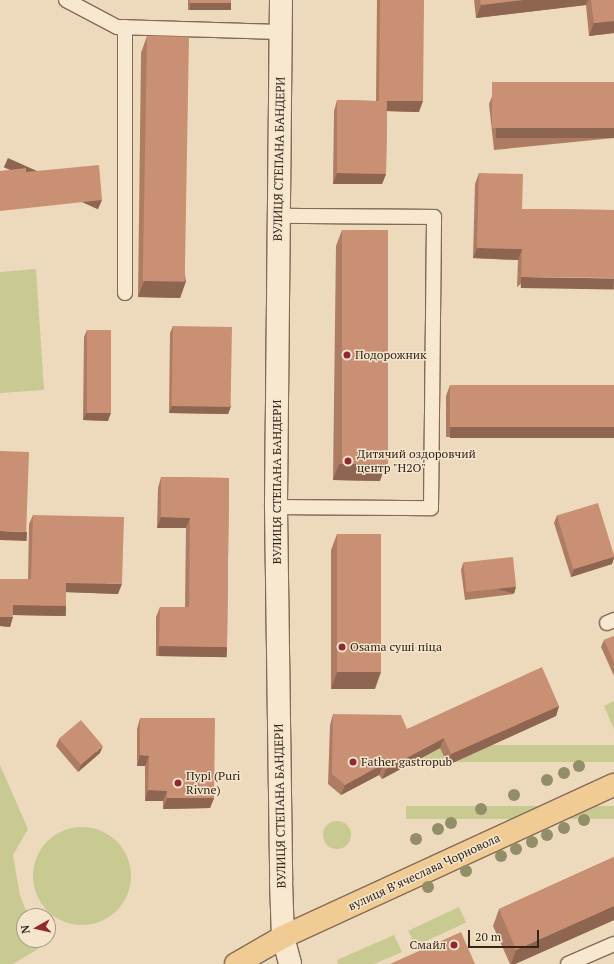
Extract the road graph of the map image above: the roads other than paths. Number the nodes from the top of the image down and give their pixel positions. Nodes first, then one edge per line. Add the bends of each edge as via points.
1 (66, 0) edge
2 (281, 0) edge
3 (125, 27) junction
4 (280, 32) junction
5 (278, 216) junction
6 (125, 293) dead end
7 (276, 507) junction
8 (614, 785) edge
9 (283, 937) junction
10 (614, 944) edge
11 (236, 964) edge
12 (290, 964) edge
13 (568, 964) edge

1 - 3 lane via 117,27
2 - 4 main road, ВУЛИЦЯ СТЕПАНА БАНДЕРИ
3 - 4 lane
3 - 6 lane
4 - 5 main road, ВУЛИЦЯ СТЕПАНА БАНДЕРИ
5 - 7 main road, ВУЛИЦЯ СТЕПАНА БАНДЕРИ
5 - 7 lane via 434,217 431,508
7 - 9 main road, ВУЛИЦЯ СТЕПАНА БАНДЕРИ
8 - 9 main road, вулиця Вʼячеслава Чорновола
9 - 11 main road, вулиця Вʼячеслава Чорновола
9 - 12 main road, ВУЛИЦЯ СТЕПАНА БАНДЕРИ
10 - 13 lane

